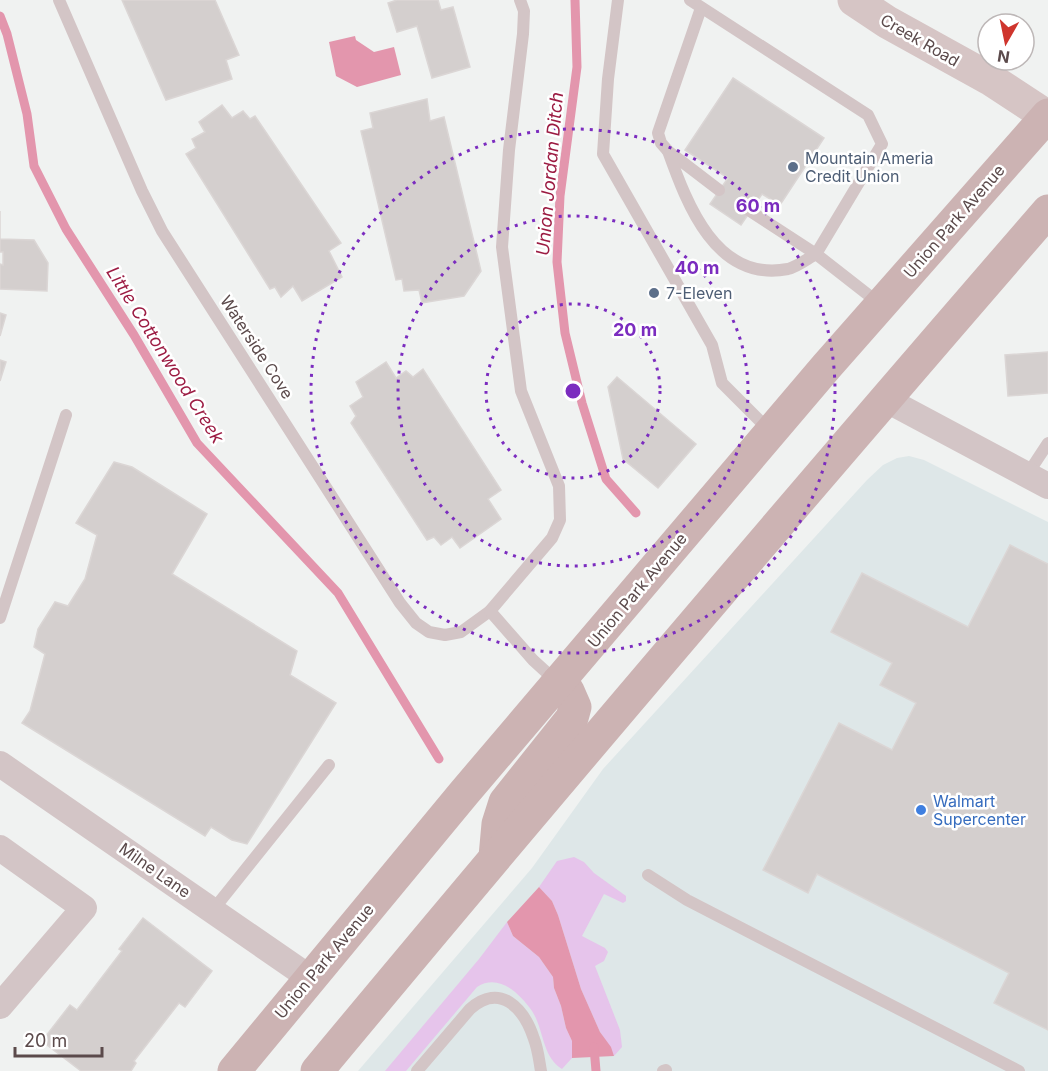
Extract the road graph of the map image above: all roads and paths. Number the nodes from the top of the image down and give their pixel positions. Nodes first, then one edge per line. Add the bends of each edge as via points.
1 (59, 0) edge
2 (520, 0) edge
3 (618, 0) edge
4 (690, 0) edge
5 (854, 0) edge
6 (701, 8) junction
7 (1048, 116) edge
8 (664, 147) junction
9 (719, 190) dead end
10 (750, 211) dead end
11 (1048, 211) edge
12 (816, 254) junction
13 (881, 304) junction
14 (885, 399) junction
15 (66, 415) dead end
16 (771, 432) junction
17 (1048, 442) edge
18 (1038, 480) edge
19 (490, 611) junction
20 (0, 618) edge
21 (558, 682) junction
22 (0, 764) edge
23 (329, 765) dead end
24 (0, 848) edge
25 (495, 857) junction
26 (648, 875) dead end
27 (213, 910) junction
28 (310, 978) junction
29 (0, 1006) edge
30 (234, 1071) edge
31 (317, 1071) edge
32 (417, 1071) edge
33 (541, 1071) edge
34 (1019, 1071) edge

1 - 19 lane, Waterside Cove via 162,231 400,603 422,628 445,635 461,632
2 - 19 lane, Waterside Cove via 524,11 523,34 502,247 521,391 559,486 561,505 552,538
3 - 16 lane via 603,154 711,345 722,383
4 - 6 lane
5 - 7 street, Creek Road
6 - 8 lane via 658,133
6 - 12 lane via 868,115 882,144
7 - 13 main road, Union Park Avenue
8 - 9 lane
8 - 12 lane via 696,219 714,243 733,259 750,267 790,269
10 - 12 lane
11 - 14 main road
12 - 13 lane
13 - 16 main road, Union Park Avenue
14 - 18 street
14 - 25 main road
15 - 20 lane
16 - 21 main road, Union Park Avenue
17 - 18 lane
19 - 21 lane
21 - 25 main road via 568,691 575,707 572,718 505,802
21 - 28 main road, Union Park Avenue
22 - 27 street, Milne Lane
23 - 27 lane
24 - 29 street via 84,908
25 - 31 main road
26 - 34 lane via 687,900
27 - 28 street, Milne Lane
28 - 30 main road, Union Park Avenue
32 - 33 lane via 478,1001 495,997 520,1011 535,1040

